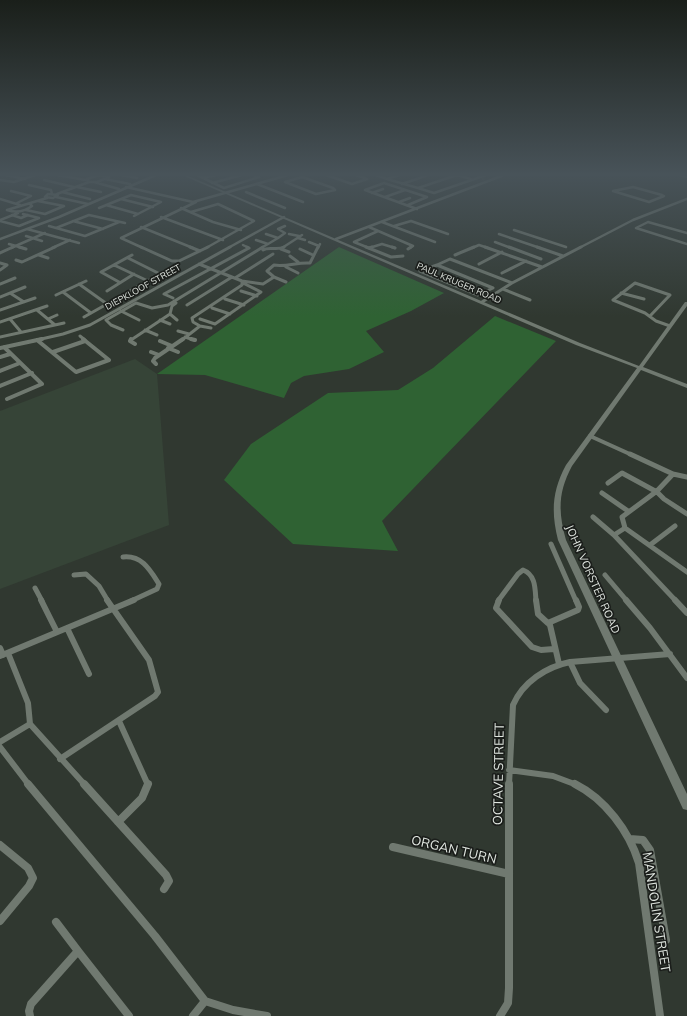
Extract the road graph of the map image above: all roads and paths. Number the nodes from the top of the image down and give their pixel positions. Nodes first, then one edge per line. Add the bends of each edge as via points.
1 (8, 222) edge
2 (28, 222) edge
3 (41, 222) edge
4 (70, 222) edge
5 (78, 222) edge
6 (119, 222) edge
7 (121, 222) edge
8 (152, 222) edge
9 (174, 222) edge
10 (214, 222) edge
11 (251, 222) edge
12 (271, 222) edge
13 (291, 222) edge
14 (295, 222) edge
15 (381, 222) edge
16 (383, 222) edge
17 (403, 222) edge
18 (415, 222) edge
19 (626, 222) edge
20 (647, 222) edge
21 (650, 222) edge
22 (125, 223) dead end
23 (676, 225) dead end
24 (49, 226) dead end
25 (284, 226) dead end
26 (370, 226) junction
27 (394, 226) junction
28 (424, 226) junction
29 (141, 227) junction
30 (26, 228) junction
31 (56, 228) junction
32 (670, 228) junction
33 (104, 229) junction
34 (241, 230) junction
35 (514, 230) dead end
36 (378, 231) junction
37 (686, 232) edge
38 (74, 233) junction
39 (414, 233) junction
40 (44, 234) junction
41 (266, 234) dead end
42 (289, 234) dead end
43 (448, 234) dead end
44 (499, 234) dead end
45 (26, 236) dead end
46 (300, 236) junction
47 (536, 237) junction
48 (33, 238) junction
49 (62, 238) junction
50 (0, 239) edge
51 (279, 239) junction
52 (335, 239) junction
53 (70, 240) junction
54 (222, 240) junction
55 (256, 240) dead end
56 (306, 240) dead end
57 (42, 241) dead end
58 (309, 242) dead end
59 (436, 242) dead end
60 (496, 242) dead end
61 (79, 243) dead end
62 (291, 243) junction
63 (525, 243) junction
64 (9, 244) dead end
65 (51, 244) dead end
66 (268, 244) junction
67 (687, 244) edge
68 (243, 245) dead end
69 (531, 245) junction
70 (16, 246) junction
71 (58, 246) junction
72 (566, 247) dead end
73 (369, 248) junction
74 (395, 248) dead end
75 (26, 249) dead end
76 (65, 249) dead end
77 (281, 249) junction
78 (300, 249) dead end
79 (408, 249) dead end
80 (235, 250) dead end
81 (200, 251) junction
82 (518, 251) junction
83 (33, 252) dead end
84 (289, 252) dead end
85 (502, 252) junction
86 (242, 253) junction
87 (0, 254) edge
88 (40, 254) junction
89 (273, 254) dead end
90 (313, 255) junction
91 (455, 255) dead end
92 (562, 255) junction
93 (4, 256) dead end
94 (132, 256) dead end
95 (226, 256) dead end
96 (290, 256) dead end
97 (403, 256) dead end
98 (48, 258) dead end
99 (128, 258) junction
100 (232, 258) junction
101 (541, 259) dead end
102 (16, 260) dead end
103 (217, 261) dead end
104 (526, 261) junction
105 (0, 262) edge
106 (22, 262) junction
107 (298, 262) junction
108 (224, 263) junction
109 (199, 264) junction
110 (479, 264) dead end
111 (30, 265) dead end
112 (114, 265) junction
113 (437, 266) junction
114 (286, 267) junction
115 (542, 267) junction
116 (213, 269) junction
117 (0, 270) edge
118 (223, 273) junction
119 (502, 273) dead end
120 (134, 274) junction
121 (298, 274) dead end
122 (234, 277) junction
123 (274, 277) junction
124 (15, 278) dead end
125 (86, 281) dead end
126 (148, 281) junction
127 (119, 282) junction
128 (243, 282) junction
129 (286, 282) dead end
130 (512, 283) junction
131 (0, 284) edge
132 (79, 284) junction
133 (25, 287) dead end
134 (502, 289) junction
135 (107, 291) dead end
136 (242, 291) dead end
137 (62, 292) junction
138 (10, 293) junction
139 (621, 293) junction
140 (1, 296) edge
141 (56, 296) dead end
142 (121, 296) junction
143 (256, 296) junction
144 (35, 298) dead end
145 (173, 298) dead end
146 (225, 299) dead end
147 (644, 299) dead end
148 (133, 300) junction
149 (530, 300) dead end
150 (24, 302) junction
151 (482, 302) junction
152 (687, 303) edge
153 (107, 304) junction
154 (187, 305) dead end
155 (244, 305) junction
156 (47, 306) dead end
157 (212, 308) dead end
158 (0, 310) edge
159 (37, 310) junction
160 (121, 311) junction
161 (91, 313) junction
162 (170, 314) junction
163 (230, 314) junction
164 (57, 316) dead end
165 (650, 316) junction
166 (84, 317) dead end
167 (10, 319) junction
168 (48, 319) junction
169 (200, 319) dead end
170 (139, 320) dead end
171 (160, 320) junction
172 (177, 320) dead end
173 (0, 322) edge
174 (64, 323) dead end
175 (170, 324) dead end
176 (55, 325) junction
177 (200, 326) junction
178 (670, 326) junction
179 (211, 328) dead end
180 (29, 330) junction
181 (123, 330) dead end
182 (145, 330) junction
183 (178, 331) dead end
184 (21, 332) junction
185 (157, 335) dead end
186 (80, 336) dead end
187 (187, 336) junction
188 (0, 337) edge
189 (37, 340) junction
190 (195, 340) dead end
191 (31, 341) junction
192 (86, 341) junction
193 (160, 341) dead end
194 (135, 344) dead end
195 (2, 347) edge
196 (170, 347) junction
197 (53, 352) junction
198 (151, 352) dead end
199 (178, 352) dead end
200 (10, 354) junction
201 (159, 355) junction
202 (0, 357) edge
203 (20, 363) junction
204 (156, 364) dead end
205 (638, 369) junction
206 (0, 371) edge
207 (32, 373) junction
208 (0, 386) edge
209 (687, 387) edge
210 (7, 399) dead end
211 (590, 436) junction
212 (673, 474) junction
213 (687, 477) edge
214 (608, 483) dead end
215 (657, 492) junction
216 (602, 493) dead end
217 (628, 511) junction
218 (687, 514) edge
219 (593, 517) dead end
220 (675, 526) dead end
221 (625, 528) junction
222 (614, 535) junction
223 (551, 544) dead end
224 (650, 545) junction
225 (122, 557) dead end
226 (686, 570) edge
227 (74, 575) dead end
228 (605, 575) dead end
229 (35, 588) dead end
230 (112, 610) junction
231 (687, 613) edge
232 (548, 623) junction
233 (67, 628) junction
234 (57, 632) junction
235 (0, 648) edge
236 (554, 649) junction
237 (4, 654) edge
238 (670, 654) junction
239 (617, 659) junction
240 (570, 662) junction
241 (559, 664) junction
242 (89, 674) dead end
243 (687, 678) edge
244 (606, 710) dead end
245 (119, 721) junction
246 (30, 724) junction
247 (0, 742) edge
248 (0, 747) edge
249 (60, 759) junction
250 (509, 770) junction
251 (687, 805) edge
252 (118, 822) junction
253 (630, 839) junction
254 (0, 845) edge
255 (393, 847) dead end
256 (510, 874) junction
257 (164, 890) dead end
258 (0, 922) edge
259 (56, 922) dead end
260 (666, 940) dead end
261 (78, 951) junction
262 (205, 1000) junction
263 (30, 1016) edge
264 (129, 1016) edge
265 (193, 1016) edge
266 (267, 1016) edge
267 (500, 1016) edge
268 (660, 1016) edge

1 - 2 street via 19,226
3 - 30 street
4 - 31 street
5 - 33 street
6 - 33 street
7 - 22 street
8 - 29 street
9 - 54 street
10 - 34 street
11 - 34 street
12 - 109 street, DIEPKLOOF STREET
13 - 52 street, PAUL KRUGER ROAD
14 - 52 street, PAUL KRUGER ROAD
15 - 26 street
16 - 27 street
17 - 27 street
18 - 28 street
19 - 92 street
20 - 67 street via 636,228
21 - 32 street
23 - 32 street
24 - 31 street
25 - 51 street via 278,229 285,233
26 - 36 street
26 - 52 street
27 - 39 street
28 - 39 street
28 - 43 street
29 - 81 street
29 - 81 street via 121,238 175,261
30 - 40 street
30 - 50 street
31 - 38 street
32 - 37 street
33 - 38 street via 88,236
34 - 54 street
35 - 47 street
36 - 73 street via 354,241
36 - 79 street via 413,246
38 - 49 street
39 - 59 street
40 - 48 street
40 - 49 street
41 - 51 street
42 - 46 street
44 - 63 street
45 - 48 street
46 - 56 street
46 - 62 street
47 - 63 street
47 - 72 street
48 - 57 street
48 - 70 street
49 - 53 street
51 - 62 street
51 - 66 street
52 - 151 street, PAUL KRUGER ROAD
53 - 61 street
53 - 71 street
54 - 81 street
55 - 66 street
58 - 90 street via 319,245
60 - 82 street
62 - 77 street
63 - 69 street
64 - 70 street
65 - 71 street
66 - 118 street
68 - 86 street via 249,248
69 - 82 street
69 - 92 street
70 - 75 street
70 - 87 street
71 - 76 street
71 - 88 street
73 - 74 street via 381,244
73 - 97 street via 391,257
77 - 84 street
77 - 118 street via 265,249
78 - 90 street
80 - 86 street
82 - 101 street
83 - 88 street
85 - 91 street via 478,245
85 - 104 street
85 - 110 street
86 - 100 street
87 - 93 street
88 - 98 street
88 - 106 street
89 - 122 street
90 - 107 street via 310,263
92 - 115 street
94 - 99 street
95 - 100 street
96 - 107 street
99 - 112 street
99 - 126 street via 160,274
100 - 108 street
102 - 106 street
103 - 108 street
104 - 115 street
104 - 119 street
105 - 117 street via 7,265
106 - 111 street
107 - 114 street
108 - 116 street
109 - 116 street
109 - 148 street, DIEPKLOOF STREET
112 - 120 street
112 - 127 street via 101,273
113 - 113 street via 420,271 478,295 493,289
113 - 130 street via 451,259
114 - 121 street
114 - 123 street via 275,265 267,270
115 - 130 street
116 - 118 street
116 - 145 street via 164,294
118 - 122 street
118 - 160 street via 168,305 152,308 139,303
118 - 162 street via 174,304
120 - 126 street
120 - 127 street
122 - 128 street
122 - 154 street
123 - 128 street via 263,284
123 - 129 street
124 - 131 street
125 - 132 street
126 - 142 street
127 - 135 street
128 - 143 street via 261,290
128 - 177 street via 192,318 193,322
130 - 134 street
132 - 137 street
132 - 153 street
133 - 138 street
134 - 149 street
134 - 151 street
136 - 143 street
137 - 141 street
137 - 161 street
138 - 140 street
138 - 150 street
139 - 147 street
139 - 165 street via 613,301
139 - 165 street via 631,285 640,284 670,295
142 - 148 street
142 - 153 street
143 - 155 street
144 - 150 street
146 - 155 street
148 - 189 street, DIEPKLOOF STREET via 83,327
150 - 158 street
151 - 205 street, PAUL KRUGER ROAD
152 - 178 street, JOHN VORSTER ROAD
153 - 161 street
155 - 163 street
156 - 159 street
157 - 163 street
159 - 167 street
159 - 168 street
160 - 170 street
160 - 181 street via 106,321
161 - 166 street
162 - 171 street
162 - 172 street
163 - 169 street via 214,324
164 - 168 street
165 - 178 street
167 - 173 street
167 - 184 street
168 - 176 street
171 - 175 street
171 - 182 street
174 - 176 street
176 - 180 street
177 - 179 street
177 - 187 street
178 - 205 street, JOHN VORSTER ROAD
180 - 184 street
180 - 191 street
182 - 185 street
182 - 194 street via 131,339 130,341
183 - 187 street
184 - 188 street
186 - 192 street
187 - 190 street
187 - 196 street
189 - 191 street, DIEPKLOOF STREET
189 - 197 street
191 - 195 street, DIEPKLOOF STREET
192 - 197 street
192 - 197 street via 109,360 76,372
193 - 196 street
195 - 200 street
196 - 199 street
196 - 201 street
198 - 201 street
200 - 202 street
200 - 203 street
201 - 204 street via 153,361
203 - 206 street
203 - 207 street
205 - 209 street, PAUL KRUGER ROAD
205 - 211 street, JOHN VORSTER ROAD
207 - 208 street
207 - 210 street via 42,384
211 - 212 street
211 - 239 street, JOHN VORSTER ROAD via 563,476 556,497 556,522
212 - 213 street
212 - 215 street
214 - 215 street via 622,473
215 - 217 street
215 - 218 street
216 - 217 street
217 - 221 street via 622,517
219 - 222 street
220 - 224 street
221 - 222 street
221 - 224 street
222 - 231 street
223 - 232 street via 579,607 578,610
224 - 226 street
225 - 230 street via 132,555 139,558 159,586
227 - 230 street via 91,576
228 - 238 street
229 - 234 street
230 - 233 street
230 - 245 street via 149,660 158,692
232 - 236 street
232 - 236 street via 538,614 534,581 528,572 523,570 509,586 496,608 532,647 540,650
233 - 234 street
233 - 242 street
234 - 237 street
235 - 237 street
236 - 241 street
237 - 246 street via 28,703
238 - 239 street, OCTAVE STREET
238 - 243 street
239 - 240 street, OCTAVE STREET
239 - 251 street, JOHN VORSTER ROAD
240 - 241 street, OCTAVE STREET
240 - 244 street via 580,684
241 - 250 street, OCTAVE STREET via 542,672 520,691 515,699 512,709
245 - 249 street via 89,737
245 - 252 street via 149,787
246 - 247 street
246 - 249 street
248 - 262 street via 65,830 173,956
249 - 252 street
250 - 253 street, MANDOLIN STREET via 562,778 579,786 604,807
250 - 256 street, OCTAVE STREET
252 - 257 street via 169,878
253 - 260 street via 643,840 650,850
253 - 268 street, MANDOLIN STREET via 640,863
254 - 258 street via 28,868 33,878
255 - 256 street, ORGAN TURN
256 - 267 street, OCTAVE STREET via 510,988 508,1003
259 - 261 street
261 - 263 street via 31,1004
261 - 264 street
262 - 265 street
262 - 266 street via 233,1010

